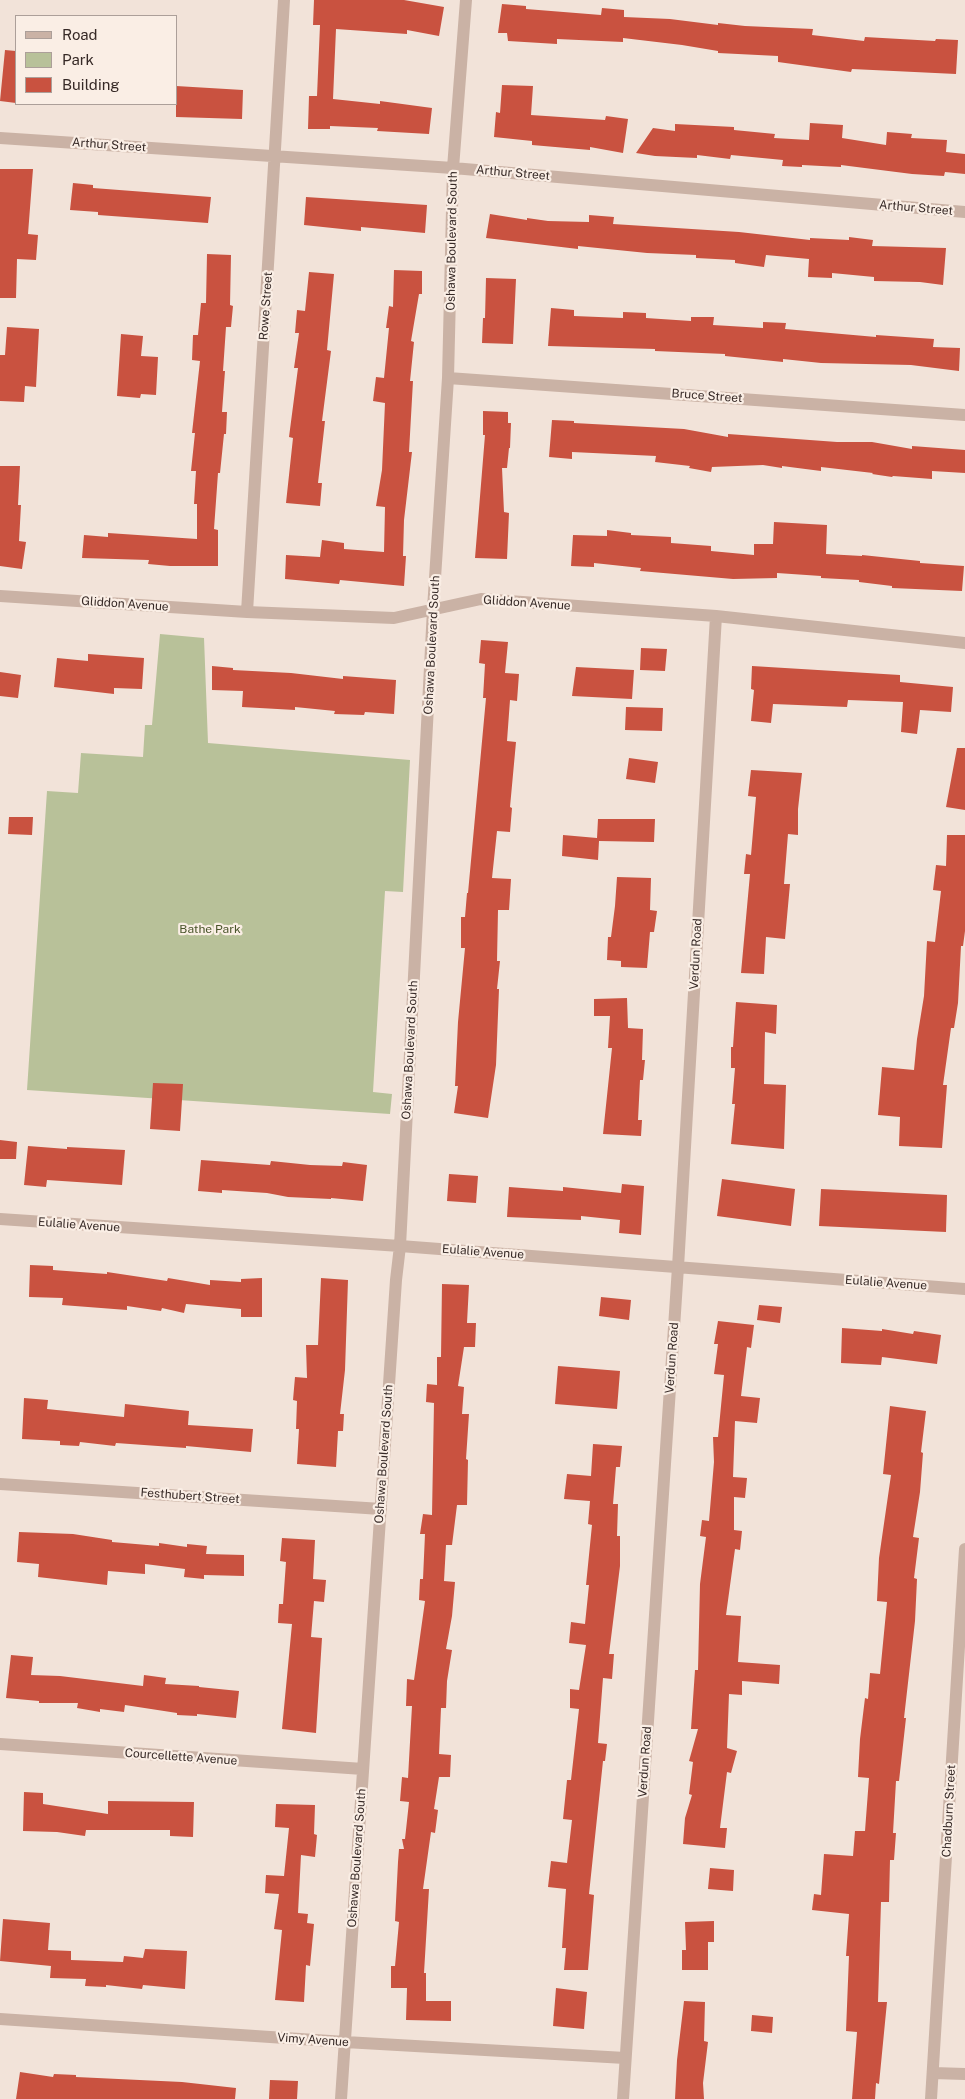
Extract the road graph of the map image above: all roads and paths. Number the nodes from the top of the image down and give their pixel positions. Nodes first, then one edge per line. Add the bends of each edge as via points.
1 (284, 0) edge
2 (466, 0) edge
3 (0, 138) edge
4 (274, 157) junction
5 (454, 168) junction
6 (965, 212) edge
7 (448, 378) junction
8 (965, 415) edge
9 (0, 596) edge
10 (433, 609) junction
11 (247, 612) junction
12 (716, 616) junction
13 (965, 643) edge
14 (0, 1219) edge
15 (400, 1246) junction
16 (678, 1267) junction
17 (965, 1289) edge
18 (0, 1484) edge
19 (381, 1509) junction
20 (965, 1548) edge
21 (0, 1744) edge
22 (363, 1769) junction
23 (0, 2019) edge
24 (345, 2042) junction
25 (626, 2058) junction
26 (933, 2073) junction
27 (965, 2074) edge
28 (341, 2099) edge
29 (624, 2099) edge
30 (932, 2099) edge

1 - 4 street, Rowe Street
2 - 5 street, Oshawa Boulevard South
3 - 4 street, Arthur Street
4 - 5 street, Arthur Street
4 - 11 street, Rowe Street
5 - 6 street, Arthur Street
5 - 7 street, Oshawa Boulevard South
7 - 8 street, Bruce Street
7 - 10 street, Oshawa Boulevard South
9 - 11 street, Gliddon Avenue
10 - 11 street, Gliddon Avenue via 394,618
10 - 12 street, Gliddon Avenue via 481,599
10 - 15 street, Oshawa Boulevard South
12 - 13 street, Gliddon Avenue
12 - 16 street, Verdun Road
14 - 15 street, Eulalie Avenue
15 - 16 street, Eulalie Avenue
15 - 19 street, Oshawa Boulevard South
16 - 17 street, Eulalie Avenue
16 - 25 street, Verdun Road
18 - 19 street, Festhubert Street
19 - 22 street, Oshawa Boulevard South
20 - 26 street, Chadburn Street
21 - 22 street, Courcellette Avenue
22 - 24 street, Oshawa Boulevard South
23 - 24 street, Vimy Avenue
24 - 25 street, Vimy Avenue
24 - 28 street, Oshawa Boulevard South
25 - 29 street, Verdun Road
26 - 27 street
26 - 30 street, Chadburn Street

